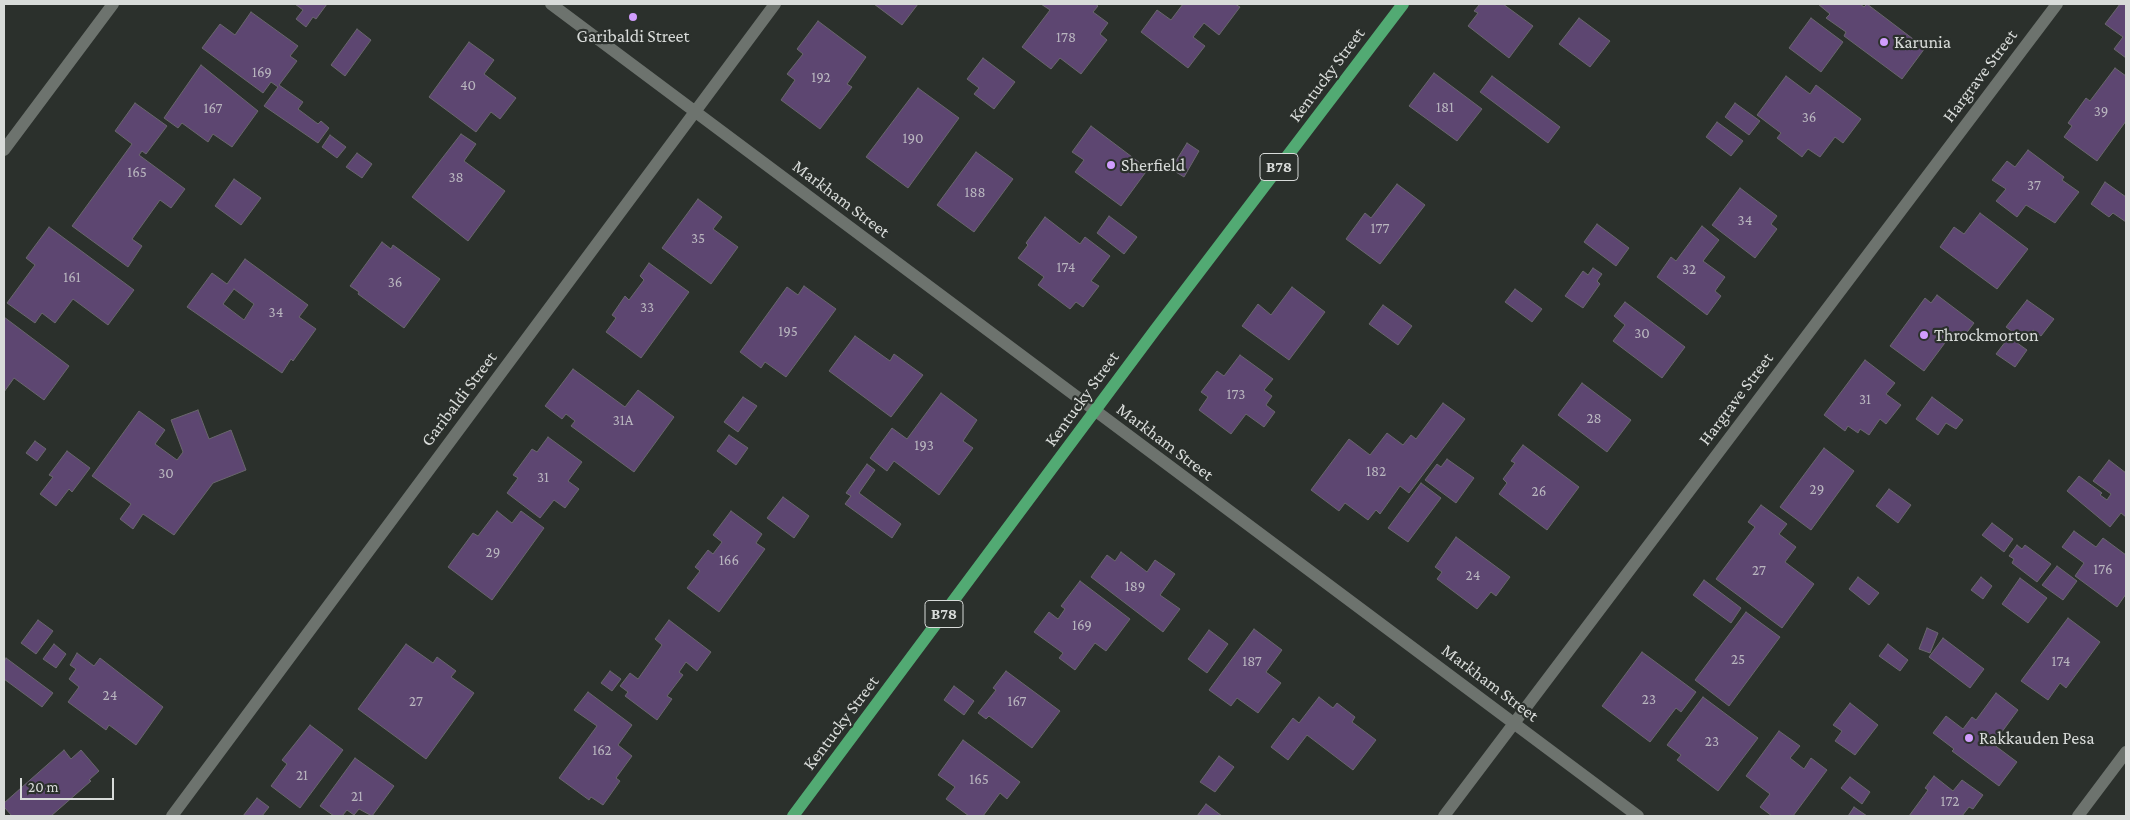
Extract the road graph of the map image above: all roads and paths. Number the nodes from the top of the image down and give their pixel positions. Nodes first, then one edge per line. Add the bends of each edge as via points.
1 (113, 4) edge
2 (552, 4) edge
3 (775, 4) edge
4 (1403, 4) edge
5 (2056, 4) edge
6 (695, 112) junction
7 (4, 150) edge
8 (1095, 412) junction
9 (1514, 722) junction
10 (2126, 752) edge
11 (172, 816) edge
12 (793, 816) edge
13 (1444, 816) edge
14 (1638, 816) edge
15 (2078, 816) edge

1 - 7 street
2 - 6 street, Markham Street
3 - 6 street, Garibaldi Street
4 - 8 main road, Kentucky Street / B78
5 - 9 street, Hargrave Street
6 - 8 street, Markham Street
6 - 11 street, Garibaldi Street
8 - 9 street, Markham Street
8 - 12 main road, Kentucky Street / B78
9 - 13 street, Hargrave Street
9 - 14 street, Markham Street
10 - 15 street

